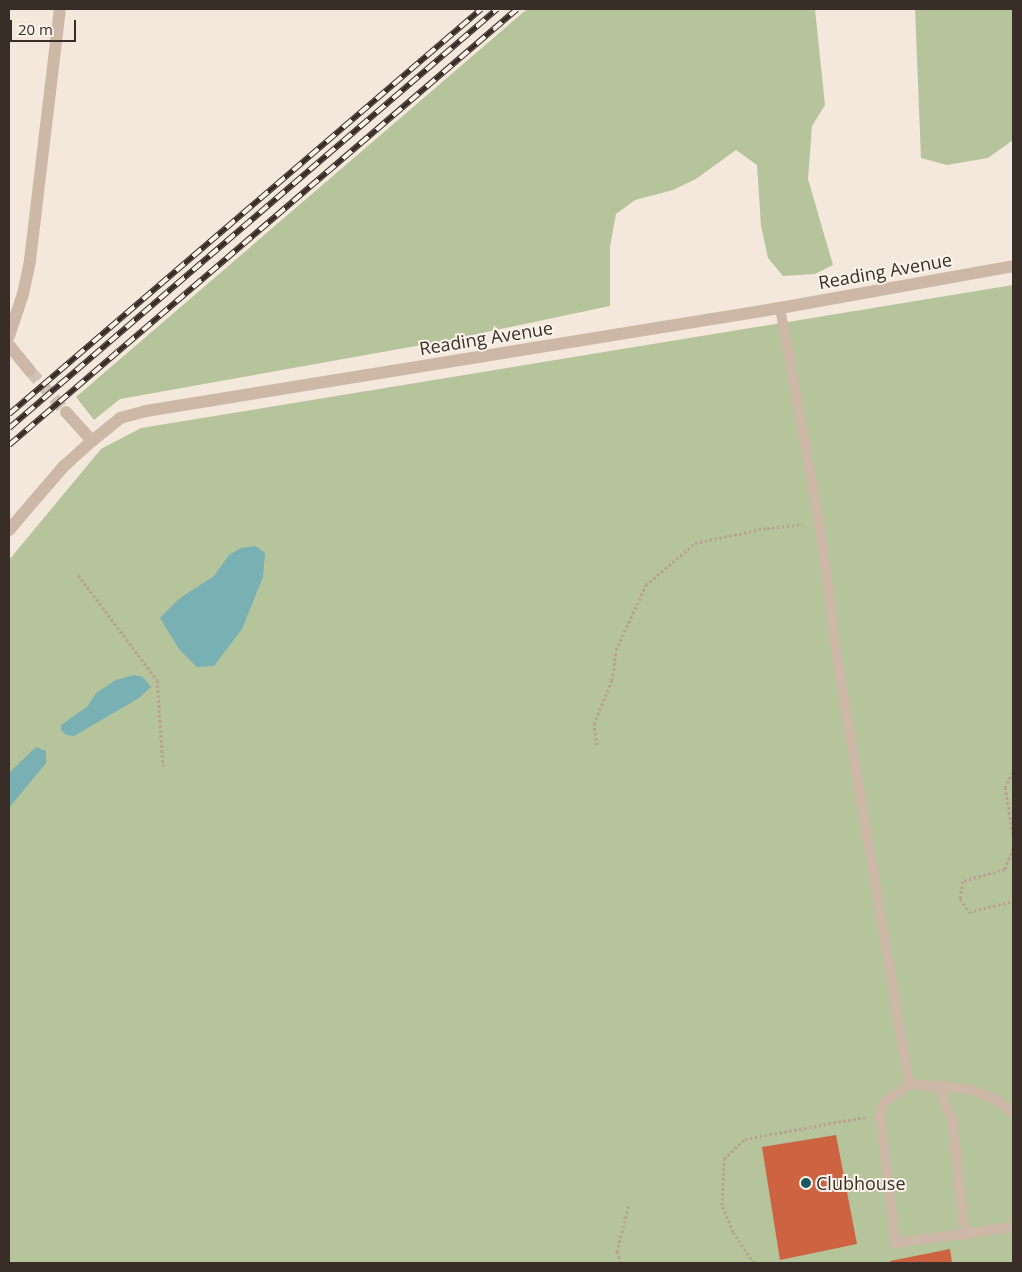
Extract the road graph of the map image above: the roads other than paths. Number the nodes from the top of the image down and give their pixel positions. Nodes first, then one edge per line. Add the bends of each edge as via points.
1 (60, 9) edge
2 (1013, 266) edge
3 (780, 308) junction
4 (9, 336) edge
5 (9, 345) edge
6 (30, 371) tunnel mouth
7 (66, 412) tunnel mouth
8 (92, 441) junction
9 (9, 530) edge
10 (909, 1084) junction
11 (938, 1085) junction
12 (1013, 1113) edge
13 (1013, 1227) edge
14 (965, 1235) junction

1 - 4 street via 30,260
2 - 3 street, Reading Avenue
3 - 8 street, Reading Avenue via 196,401 120,418
3 - 10 lane via 819,522 838,664
5 - 6 street
7 - 8 street
8 - 9 street, Reading Avenue via 63,468
10 - 11 lane
10 - 14 lane via 884,1103 880,1113 895,1243
11 - 12 lane via 968,1089 997,1100
11 - 14 lane via 952,1120
13 - 14 lane

